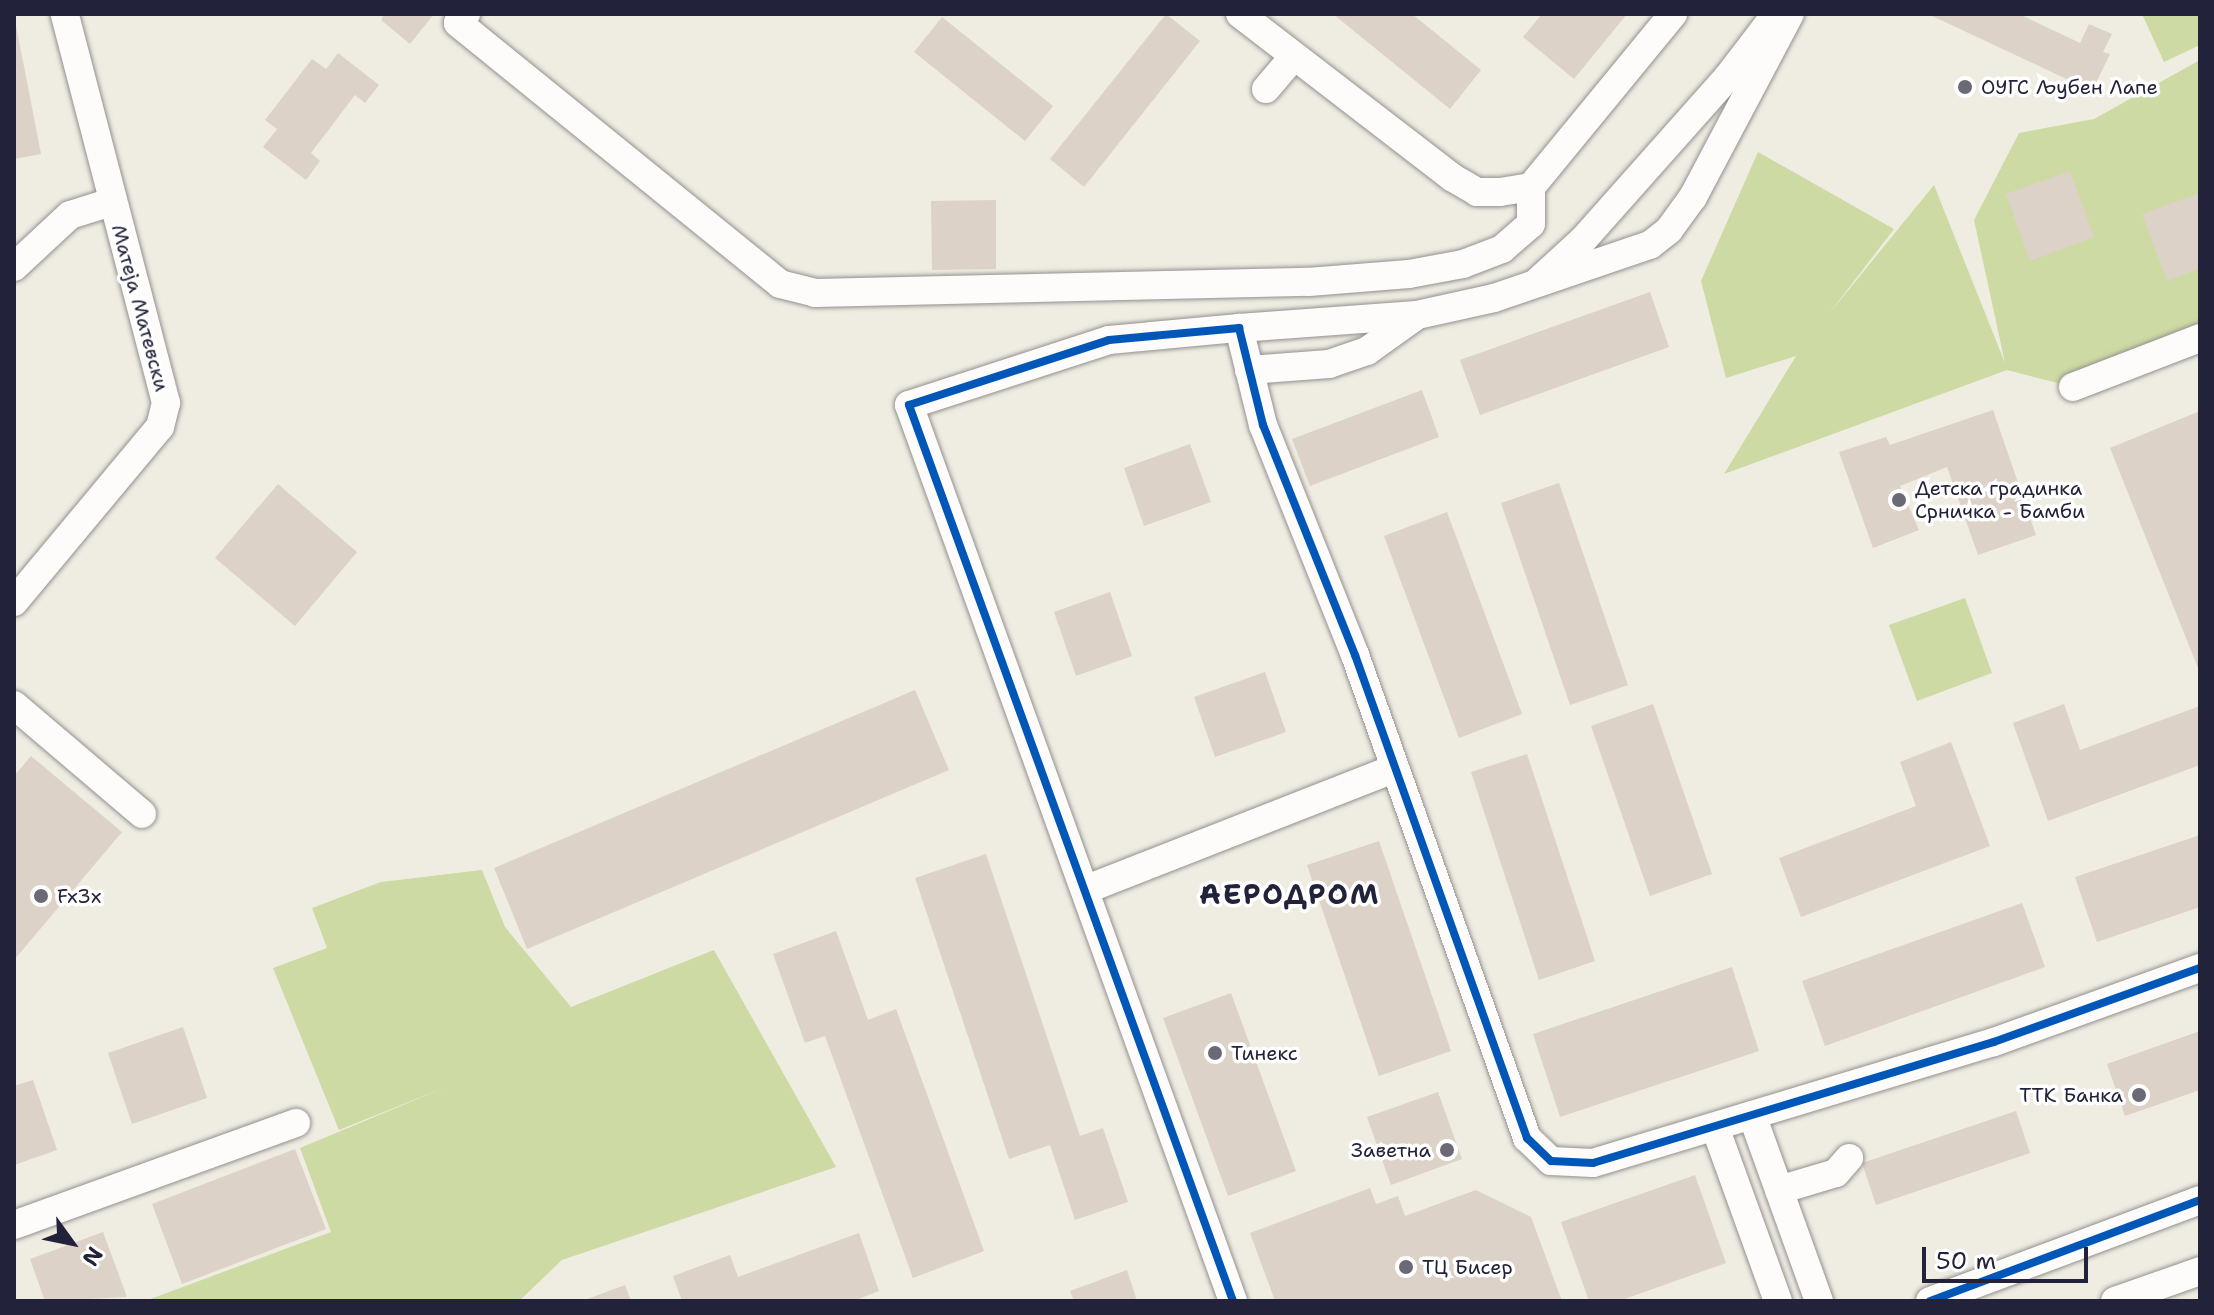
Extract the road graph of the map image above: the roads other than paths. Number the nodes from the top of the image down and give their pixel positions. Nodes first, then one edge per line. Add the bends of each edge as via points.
1 (65, 14) edge
2 (466, 14) edge
3 (1240, 14) edge
4 (1673, 14) edge
5 (1776, 14) edge
6 (1790, 14) edge
7 (1294, 56) junction
8 (1266, 89) dead end
9 (1531, 187) junction
10 (112, 202) junction
11 (14, 267) edge
12 (1535, 284) junction
13 (1417, 315) junction
14 (1239, 328) junction
15 (2200, 338) edge
16 (1249, 370) junction
17 (2073, 387) dead end
18 (14, 602) edge
19 (14, 705) edge
20 (1393, 769) junction
21 (142, 814) dead end
22 (1087, 889) junction
23 (2200, 968) edge
24 (1752, 1115) junction
25 (296, 1123) dead end
26 (1715, 1127) junction
27 (1849, 1158) dead end
28 (1779, 1190) junction
29 (2200, 1200) edge
30 (14, 1225) edge
31 (2200, 1271) edge
32 (1233, 1301) edge
33 (1778, 1301) edge
34 (1819, 1301) edge
35 (1930, 1301) edge
36 (2115, 1301) edge

1 - 10 street, Матеја Матевски
2 - 9 street via 458,23 780,284 815,293 1309,282 1409,274 1463,264 1502,249 1531,224
3 - 7 street
4 - 9 street
5 - 12 street via 1727,78 1583,240
6 - 12 street via 1728,135 1669,230 1639,249
7 - 8 street
7 - 9 street via 1477,192
10 - 11 street via 70,215
10 - 18 street, Матеја Матевски via 166,403 160,427
12 - 13 street
13 - 14 street
13 - 16 street via 1367,351 1329,364
14 - 16 street
14 - 22 street via 1109,340 909,405
15 - 17 street
16 - 20 street via 1263,425 1303,518
19 - 21 street
20 - 22 street
20 - 26 street via 1527,1138 1539,1154 1563,1165 1582,1166
22 - 32 street
23 - 24 street via 1994,1042
24 - 26 street
24 - 28 street
25 - 30 street
26 - 33 street
27 - 28 street via 1836,1173
28 - 34 street
29 - 35 street
31 - 36 street

